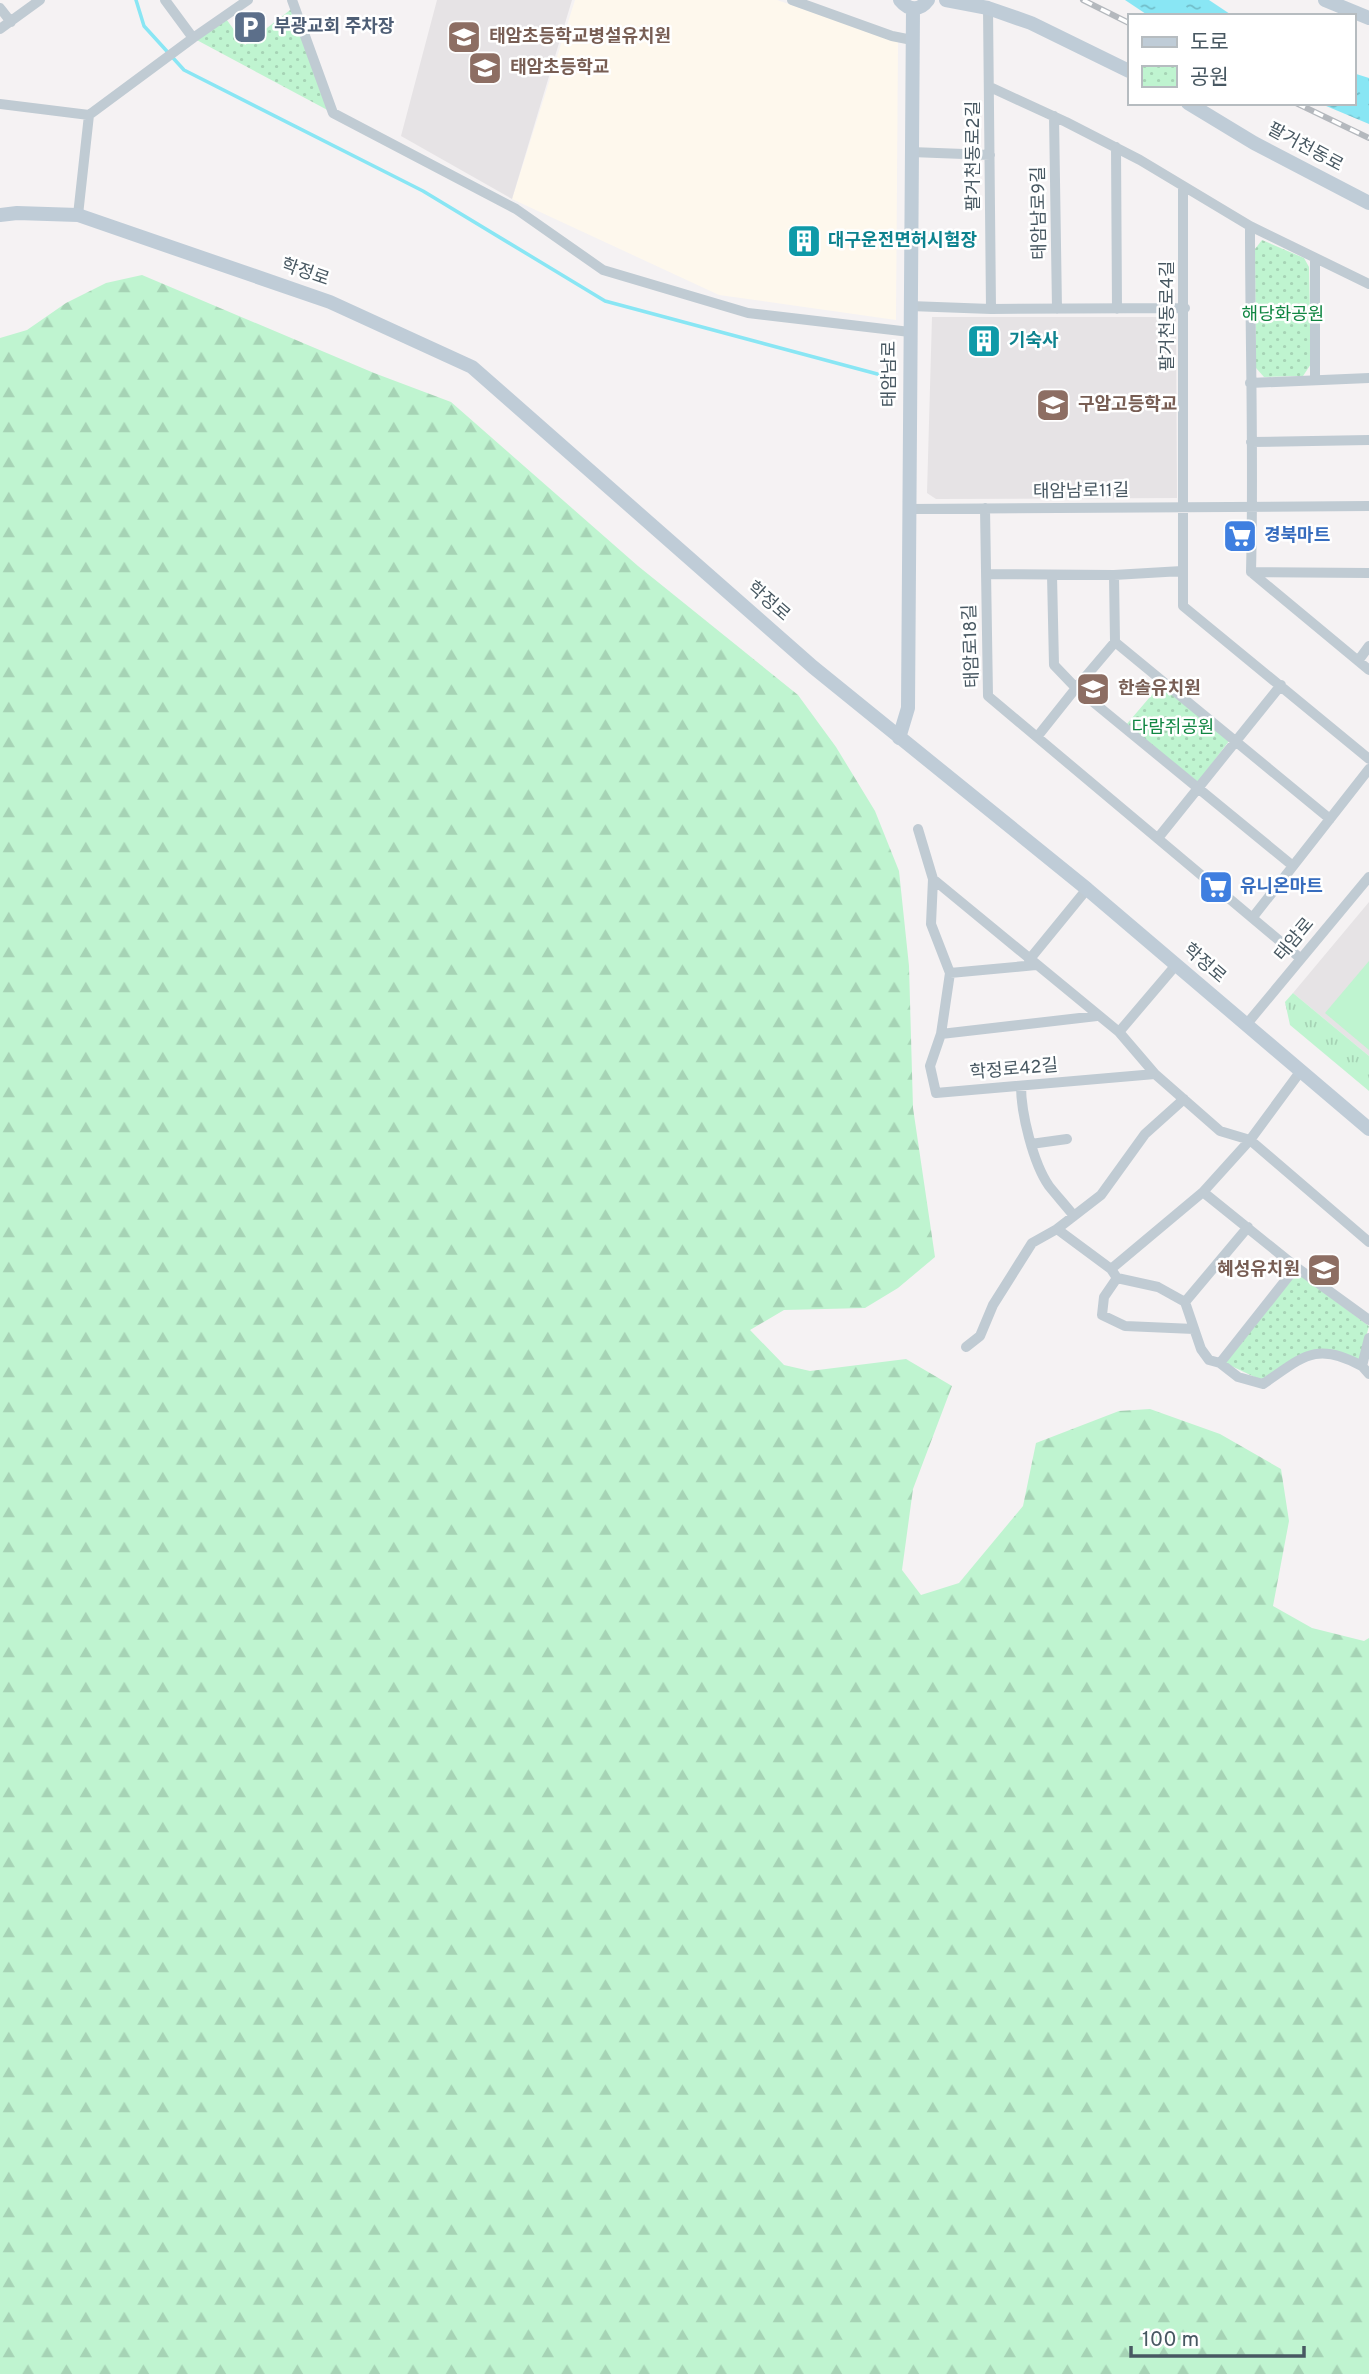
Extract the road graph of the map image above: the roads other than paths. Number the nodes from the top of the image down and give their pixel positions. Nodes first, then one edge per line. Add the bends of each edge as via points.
1 (40, 0) edge
2 (164, 0) edge
3 (248, 0) edge
4 (292, 0) edge
5 (792, 0) edge
6 (928, 0) edge
7 (946, 0) edge
8 (1325, 0) edge
9 (907, 4) edge
10 (0, 8) edge
11 (988, 8) junction
12 (1369, 18) edge
13 (11, 22) junction
14 (0, 29) edge
15 (192, 38) junction
16 (912, 40) junction
17 (1128, 71) edge
18 (990, 87) junction
19 (0, 104) edge
20 (1191, 105) edge
21 (89, 115) junction
22 (1054, 116) junction
23 (1116, 147) junction
24 (911, 152) junction
25 (990, 155) junction
26 (1183, 187) junction
27 (1369, 203) edge
28 (0, 215) edge
29 (78, 215) junction
30 (1250, 226) junction
31 (1315, 258) junction
32 (1369, 284) edge
33 (910, 306) junction
34 (1185, 308) junction
35 (991, 309) junction
36 (1057, 309) junction
37 (1117, 309) junction
38 (910, 332) junction
39 (1369, 378) edge
40 (1315, 380) junction
41 (1250, 383) junction
42 (1369, 440) edge
43 (1251, 442) junction
44 (1253, 506) junction
45 (1369, 506) edge
46 (1184, 507) junction
47 (985, 508) junction
48 (909, 509) junction
49 (1182, 571) junction
50 (1251, 572) junction
51 (1369, 573) edge
52 (986, 575) junction
53 (1052, 575) junction
54 (1114, 575) junction
55 (1115, 642) junction
56 (1369, 646) edge
57 (1358, 661) junction
58 (1369, 670) edge
59 (1281, 685) junction
60 (1076, 688) junction
61 (1037, 737) junction
62 (899, 738) junction
63 (1235, 741) junction
64 (1369, 759) edge
65 (1369, 769) edge
66 (1199, 787) junction
67 (1330, 819) junction
68 (918, 829) dead end
69 (1158, 838) junction
70 (1293, 866) junction
71 (1369, 877) edge
72 (933, 879) junction
73 (1087, 889) junction
74 (1253, 917) junction
75 (1300, 958) junction
76 (1033, 962) junction
77 (1175, 965) junction
78 (950, 973) junction
79 (1097, 1016) junction
80 (1246, 1025) junction
81 (1119, 1032) junction
82 (941, 1034) junction
83 (1300, 1072) junction
84 (1155, 1074) junction
85 (1021, 1086) junction
86 (1184, 1099) junction
87 (1369, 1129) edge
88 (1067, 1139) dead end
89 (1250, 1140) junction
90 (1031, 1144) junction
91 (1203, 1192) junction
92 (1074, 1216) junction
93 (1248, 1227) junction
94 (1057, 1229) junction
95 (1369, 1242) edge
96 (1296, 1267) junction
97 (1114, 1273) junction
98 (1185, 1302) junction
99 (1369, 1320) edge
100 (1194, 1329) junction
101 (1369, 1338) edge
102 (966, 1347) dead end
103 (1220, 1363) junction
104 (1366, 1370) edge

1 - 13 street
2 - 15 street
3 - 15 street
4 - 38 street via 334,113 516,209 603,270 748,313
5 - 16 street
6 - 9 main road via 923,6
7 - 11 main road
8 - 12 main road
9 - 16 main road, 태암남로
10 - 13 street
11 - 17 main road via 1031,23
11 - 18 street, 팔거천동로2길
13 - 14 street
15 - 21 street
16 - 24 main road, 태암남로
18 - 22 street, 팔거천동로2길
18 - 25 street, 팔거천동로2길
19 - 21 street
20 - 27 main road, 팔거천동로
21 - 29 street
22 - 23 street, 팔거천동로2길
22 - 36 street, 태암남로9길
23 - 26 street
23 - 37 street
24 - 25 street
24 - 33 main road, 태암남로
25 - 35 street, 팔거천동로2길
26 - 30 street
26 - 34 street, 팔거천동로4길
28 - 29 main road, 학정로
29 - 62 main road, 학정로 via 330,302 472,367
30 - 31 street
30 - 41 street
31 - 32 street
31 - 40 street
33 - 35 street
33 - 38 main road, 태암남로
34 - 37 street
34 - 46 street, 팔거천동로4길
35 - 36 street
36 - 37 street
38 - 48 main road, 태암남로
39 - 40 street
40 - 41 street
41 - 43 street
42 - 43 street
43 - 44 street
44 - 45 street, 태암남로11길
44 - 46 street, 태암남로11길
44 - 50 street
46 - 47 street, 태암남로11길
46 - 49 street, 팔거천동로4길
47 - 48 street, 태암남로11길
47 - 52 street, 태암로18길
48 - 62 main road, 태암남로 via 908,708
49 - 54 street
49 - 59 street, 팔거천동로4길 via 1183,606
50 - 51 street
50 - 57 street
52 - 53 street
52 - 61 street, 태암로18길 via 988,695
53 - 54 street
53 - 60 street via 1054,665
54 - 55 street
55 - 60 street
55 - 63 street
56 - 57 street
57 - 58 street
59 - 63 street
59 - 64 street, 팔거천동로4길
60 - 61 street
60 - 66 street
61 - 69 street, 태암로18길
62 - 73 main road, 학정로
63 - 66 street
63 - 67 street
65 - 67 street
66 - 69 street
66 - 70 street
67 - 70 street
68 - 72 street
69 - 74 street, 태암로18길
70 - 74 street
71 - 75 street, 태암로
72 - 76 street
72 - 78 street via 930,923
73 - 76 street
73 - 77 main road, 학정로
74 - 75 street, 태암로18길
75 - 80 street, 태암로
76 - 78 street
76 - 79 street
77 - 80 main road, 학정로
77 - 81 street
78 - 82 street, 학정로42길
79 - 81 street
79 - 82 street
80 - 83 main road, 학정로
81 - 84 street
82 - 85 street, 학정로42길 via 930,1066 936,1093
83 - 87 main road, 학정로
83 - 89 street
84 - 85 street, 학정로42길
84 - 86 street
85 - 90 street via 1021,1110
86 - 89 street via 1220,1130
86 - 92 street via 1145,1134 1101,1195
88 - 90 street
89 - 91 street
89 - 95 street
90 - 92 street via 1047,1184
91 - 93 street
91 - 97 street
92 - 94 street
93 - 96 street
93 - 98 street
94 - 97 street
94 - 102 street via 1032,1243 993,1305 980,1336
96 - 99 street
96 - 103 street
97 - 98 street via 1158,1287
97 - 100 street via 1102,1315 1125,1326
98 - 100 street
100 - 103 street via 1209,1360
101 - 104 street
103 - 104 street via 1238,1377 1263,1384 1307,1354 1329,1353

